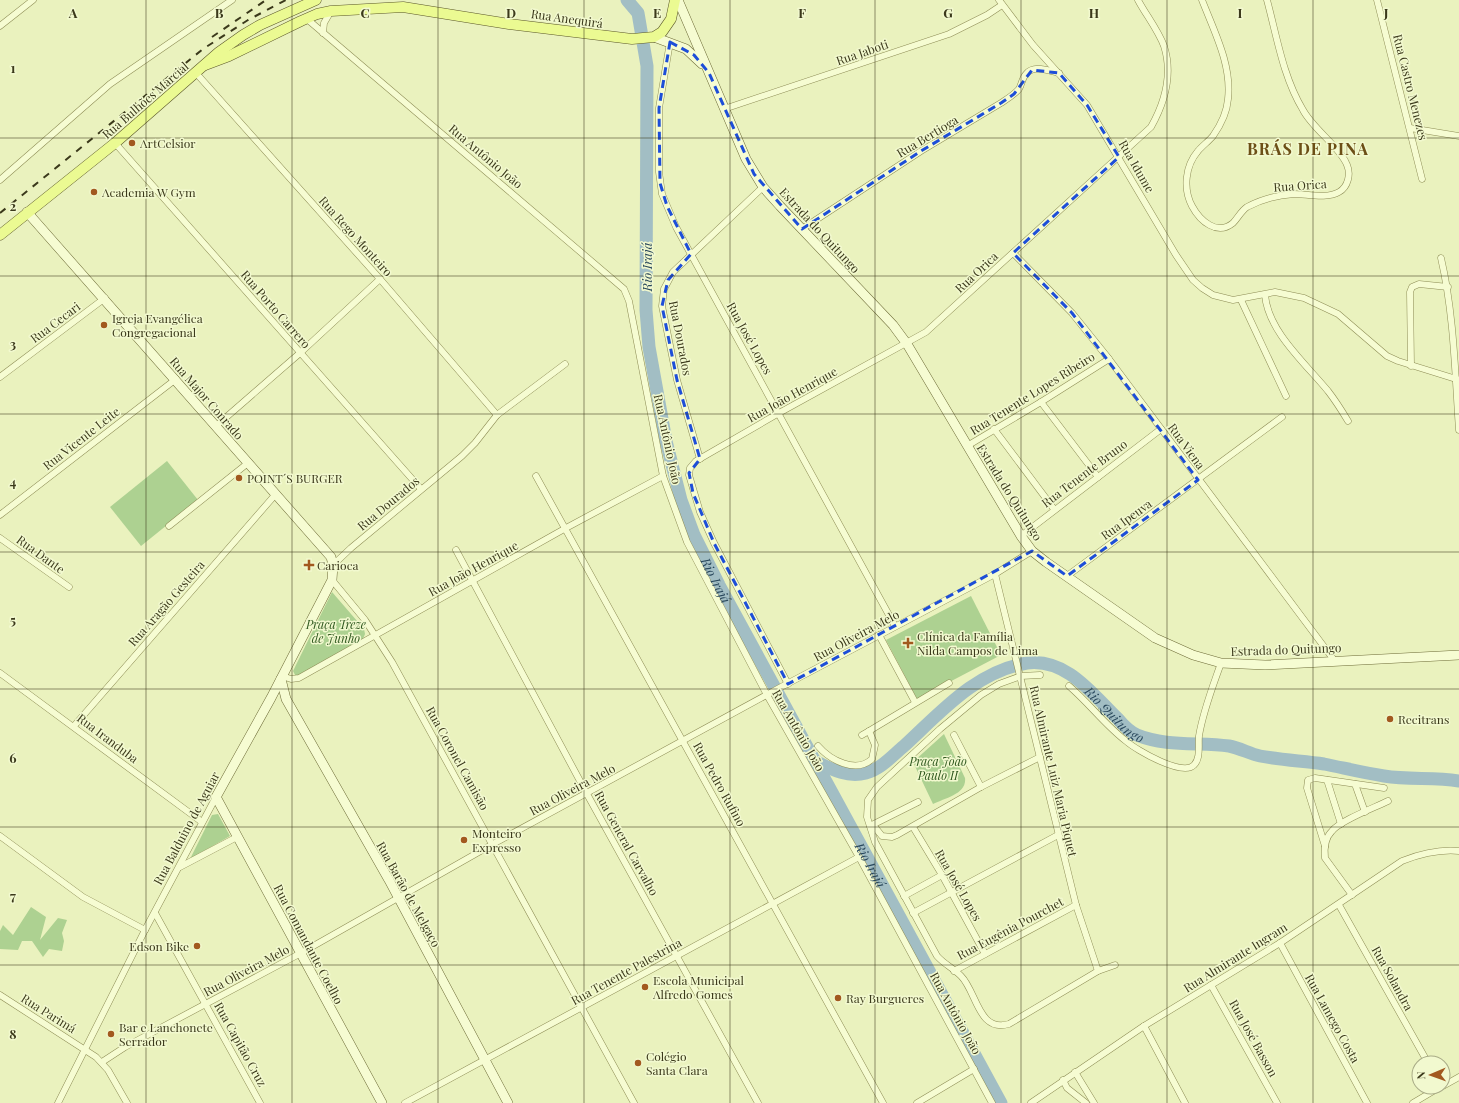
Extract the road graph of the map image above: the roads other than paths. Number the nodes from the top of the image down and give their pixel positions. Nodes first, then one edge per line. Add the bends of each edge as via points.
1 (33, 0) edge
2 (232, 0) edge
3 (316, 0) edge
4 (393, 0) edge
5 (674, 0) edge
6 (678, 0) edge
7 (1138, 0) edge
8 (1202, 0) edge
9 (1268, 0) edge
10 (1377, 0) edge
11 (1000, 2) edge
12 (403, 7) junction
13 (331, 11) junction
14 (307, 19) junction
15 (0, 26) edge
16 (324, 33) junction
17 (651, 37) junction
18 (670, 42) junction
19 (205, 65) junction
20 (196, 73) junction
21 (708, 73) junction
22 (1059, 74) junction
23 (724, 110) junction
24 (1410, 128) junction
25 (1459, 136) edge
26 (115, 143) junction
27 (1119, 157) junction
28 (1422, 179) dead end
29 (0, 180) edge
30 (763, 187) junction
31 (27, 212) junction
32 (802, 229) junction
33 (0, 235) edge
34 (1013, 253) junction
35 (691, 254) junction
36 (1441, 258) dead end
37 (380, 279) junction
38 (1448, 287) junction
39 (1265, 295) junction
40 (105, 298) junction
41 (1241, 300) junction
42 (907, 344) junction
43 (300, 353) junction
44 (1109, 359) junction
45 (565, 364) dead end
46 (1411, 366) junction
47 (0, 377) edge
48 (176, 379) junction
49 (1457, 380) edge
50 (1286, 396) dead end
51 (1041, 402) junction
52 (779, 413) junction
53 (497, 415) junction
54 (1282, 417) dead end
55 (1348, 421) dead end
56 (216, 426) junction
57 (994, 429) junction
58 (1161, 429) junction
59 (1459, 430) edge
60 (967, 446) junction
61 (700, 459) junction
62 (248, 463) junction
63 (690, 468) joint
64 (536, 476) dead end
65 (663, 476) junction
66 (1098, 477) junction
67 (1198, 480) junction
68 (421, 489) junction
69 (275, 494) junction
70 (1054, 509) junction
71 (0, 515) edge
72 (169, 526) dead end
73 (566, 528) junction
74 (1021, 536) junction
75 (0, 538) edge
76 (456, 550) dead end
77 (1032, 551) junction
78 (333, 565) junction
79 (995, 574) junction
80 (1067, 576) junction
81 (332, 580) junction
82 (473, 580) junction
83 (69, 587) dead end
84 (895, 626) junction
85 (879, 634) junction
86 (376, 636) junction
87 (1459, 655) edge
88 (1334, 660) junction
89 (1221, 663) junction
90 (0, 673) edge
91 (1020, 673) junction
92 (1040, 675) dead end
93 (282, 678) junction
94 (294, 679) junction
95 (949, 683) dead end
96 (785, 685) junction
97 (1069, 686) dead end
98 (768, 695) junction
99 (271, 698) junction
100 (286, 698) junction
101 (915, 702) junction
102 (74, 726) junction
103 (870, 731) junction
104 (862, 735) dead end
105 (954, 735) dead end
106 (684, 741) junction
107 (818, 746) dead end
108 (1040, 757) junction
109 (1328, 780) junction
110 (1354, 784) junction
111 (981, 787) junction
112 (1384, 788) dead end
113 (587, 794) junction
114 (216, 797) junction
115 (1388, 801) dead end
116 (918, 802) dead end
117 (1365, 812) junction
118 (202, 822) junction
119 (1340, 824) junction
120 (871, 826) junction
121 (912, 827) junction
122 (1058, 835) junction
123 (0, 836) edge
124 (237, 837) junction
125 (493, 844) junction
126 (1325, 846) junction
127 (1459, 851) edge
128 (859, 857) junction
129 (180, 867) junction
130 (942, 875) junction
131 (951, 891) junction
132 (1352, 895) junction
133 (904, 896) junction
134 (398, 898) junction
135 (773, 905) junction
136 (1076, 905) junction
137 (1339, 905) junction
138 (154, 913) junction
139 (913, 913) junction
140 (145, 930) junction
141 (1280, 943) junction
142 (301, 953) junction
143 (985, 954) junction
144 (677, 955) junction
145 (1115, 965) dead end
146 (954, 971) junction
147 (1098, 971) junction
148 (1211, 985) junction
149 (0, 996) edge
150 (206, 1004) junction
151 (581, 1008) junction
152 (1144, 1026) junction
153 (86, 1050) junction
154 (1423, 1055) edge
155 (484, 1059) junction
156 (102, 1062) junction
157 (974, 1069) junction
158 (1075, 1072) junction
159 (1063, 1080) junction
160 (1426, 1095) edge
161 (58, 1103) edge
162 (127, 1103) edge
163 (260, 1103) edge
164 (382, 1103) edge
165 (405, 1103) edge
166 (508, 1103) edge
167 (634, 1103) edge
168 (758, 1103) edge
169 (883, 1103) edge
170 (917, 1103) edge
171 (992, 1103) edge
172 (1031, 1103) edge
173 (1086, 1103) edge
174 (1094, 1103) edge
175 (1185, 1103) edge
176 (1277, 1103) edge
177 (1367, 1103) edge
178 (1413, 1103) edge

1 - 15 street
2 - 29 street via 110,84
3 - 19 main road, Rua Bulhões Marcial via 260,25
4 - 12 main road
5 - 17 main road via 671,20 662,32
6 - 21 street, Estrada do Quitungo
7 - 27 street, Rua Orica via 1164,46 1167,79 1160,111 1151,127
8 - 9 street, Rua Orica via 1225,63 1229,82 1228,100 1213,136 1197,152 1186,179 1192,206 1211,227 1218,229 1233,223 1245,209 1266,199 1294,194 1330,195 1338,193 1347,182 1348,166 1344,158 1311,122 1296,97
10 - 24 street, Rua Castro Menezes
11 - 22 street, Rua Idume
11 - 23 street, Rua Jaboti via 987,15 949,34
12 - 13 main road, Rua Anequirá
12 - 17 main road, Rua Anequirá via 609,37
13 - 14 main road, Rua Anequirá
13 - 16 street via 324,23
14 - 16 street, Rua Antônio João
14 - 19 main road, Rua Anequirá
16 - 65 street, Rua Antônio João via 621,284 628,294
17 - 18 street, Estrada do Quitungo
18 - 21 street, Estrada do Quitungo via 694,55
18 - 35 street, Rua José Lopes via 659,108 660,184 666,206
19 - 20 main road, Rua Bulhões Marcial
20 - 26 main road, Rua Bulhões Marcial
20 - 37 street, Rua Rego Monteiro
21 - 23 street, Estrada do Quitungo
22 - 27 street, Rua Idume via 1087,105
22 - 32 street, Rua Bertioga via 1039,69 1032,70 1026,74 1014,94 1001,103 921,151
23 - 30 street, Estrada do Quitungo via 746,159
24 - 25 street
24 - 28 street, Rua Castro Menezes
26 - 31 main road, Rua Bulhões Marcial
26 - 43 street, Rua Porto Carrero
27 - 34 street, Rua Orica
27 - 41 street, Rua Idume via 1192,280 1213,295
30 - 32 street, Estrada do Quitungo
30 - 35 street, Rua Dourados
31 - 33 main road, Rua Bulhões Marcial
31 - 40 street, Rua Major Conrado
32 - 42 street, Estrada do Quitungo via 877,307
34 - 42 street, Rua Orica via 926,332
34 - 44 street, Rua Viena via 1072,313
35 - 52 street, Rua José Lopes
35 - 61 street, Rua Dourados via 668,280 662,306 677,380
36 - 38 street
37 - 43 street
37 - 53 street, Rua Rego Monteiro
38 - 46 street via 1419,284 1412,287
38 - 49 street
39 - 41 street, Rua Idume
39 - 46 street, Rua Idume via 1276,292 1304,298 1338,314 1387,356
39 - 55 street via 1271,320 1329,392
40 - 47 street, Rua Cecari
40 - 48 street, Rua Major Conrado
41 - 50 street
42 - 52 street, Rua João Henrique
42 - 60 street, Estrada do Quitungo
43 - 56 street
43 - 68 street, Rua Porto Carrero
44 - 51 street, Rua Tenente Lopes Ribeiro
44 - 58 street, Rua Viena
45 - 53 street, Rua Dourados
46 - 49 street
48 - 56 street, Rua Major Conrado
48 - 71 street, Rua Vicente Leite
49 - 59 street
51 - 57 street, Rua Tenente Lopes Ribeiro
51 - 66 street
52 - 61 street, Rua João Henrique
52 - 84 street, Rua José Lopes
53 - 68 street, Rua Dourados via 468,450
54 - 67 street, Rua Ipeuva
56 - 62 street, Rua Major Conrado
57 - 60 street, Rua Tenente Lopes Ribeiro
57 - 70 street
58 - 66 street, Rua Tenente Bruno
58 - 67 street, Rua Viena
60 - 74 street, Estrada do Quitungo
61 - 63 street, Rua João Henrique
62 - 69 street, Rua Major Conrado
62 - 72 street
63 - 96 street, Rua Antônio João via 693,493 712,537
64 - 73 street, Rua Pedro Rufino
65 - 73 street, Rua João Henrique
65 - 98 street, Rua Antônio João via 687,542
66 - 70 street, Rua Tenente Bruno
67 - 80 street, Rua Ipeuva
67 - 88 street, Rua Viena
68 - 78 street, Rua Dourados
69 - 78 street, Rua Major Conrado via 326,550
69 - 102 street, Rua Aragão Gesteira
70 - 74 street, Rua Tenente Bruno
73 - 82 street, Rua João Henrique
73 - 106 street, Rua Pedro Rufino
74 - 77 street, Estrada do Quitungo
75 - 83 street, Rua Dante
76 - 82 street, Rua General Carvalho
77 - 79 street, Rua Oliveira Melo
77 - 80 street, Estrada do Quitungo
78 - 81 street, Rua Balduino de Aguiar
79 - 84 street, Rua Oliveira Melo
79 - 91 street, Rua Almirante Luiz Maria Piquet
80 - 89 street, Estrada do Quitungo via 1155,638 1193,655
81 - 86 street, Rua Coronel Camisão
81 - 93 street, Rua Balduino de Aguiar
82 - 86 street, Rua João Henrique
82 - 113 street, Rua General Carvalho
84 - 85 street, Rua Oliveira Melo
85 - 96 street, Rua Oliveira Melo
85 - 101 street
86 - 94 street, Rua João Henrique
86 - 125 street, Rua Coronel Camisão
87 - 88 street, Estrada do Quitungo
88 - 89 street, Estrada do Quitungo via 1265,664
89 - 97 street via 1199,736 1198,758 1188,769 1178,768 1126,741
90 - 102 street, Rua Iranduba
91 - 92 street, Rua Antônio João
91 - 108 street, Rua Almirante Luiz Maria Piquet
91 - 120 street, Rua Antônio João via 981,695 877,787 868,800 867,813
93 - 94 street
93 - 99 street, Rua Balduino de Aguiar
93 - 100 street, Rua Barão de Melgaço
94 - 100 street via 286,687
95 - 101 street
96 - 98 street, Rua Oliveira Melo
98 - 106 street, Rua Oliveira Melo
98 - 128 street, Rua Antônio João
99 - 100 street
99 - 114 street, Rua Balduino de Aguiar
100 - 134 street, Rua Barão de Melgaço
101 - 103 street
102 - 118 street, Rua Iranduba
103 - 104 street
103 - 107 street, Rua Antônio João via 875,741 875,750 872,759 862,764 850,765 840,762 824,753
105 - 111 street
106 - 113 street, Rua Oliveira Melo
106 - 135 street, Rua Pedro Rufino
108 - 111 street
108 - 122 street, Rua Almirante Luiz Maria Piquet
109 - 110 street
109 - 119 street
109 - 126 street via 1311,779 1307,783
110 - 112 street
110 - 117 street
111 - 121 street
113 - 125 street, Rua Oliveira Melo
113 - 144 street, Rua General Carvalho
114 - 118 street, Rua Balduino de Aguiar
114 - 124 street, Rua Comandante Coelho
115 - 117 street
116 - 120 street
117 - 119 street
118 - 129 street, Rua Balduino de Aguiar
119 - 126 street via 1329,835
120 - 121 street via 886,837 892,837
120 - 133 street, Rua Antônio João
121 - 130 street, Rua José Lopes
122 - 131 street
122 - 136 street, Rua Almirante Luiz Maria Piquet
123 - 140 street via 83,897
124 - 129 street
124 - 142 street, Rua Comandante Coelho
125 - 134 street, Rua Oliveira Melo
125 - 151 street, Rua Coronel Camisão
126 - 132 street via 1327,863
127 - 132 street, Rua Almirante Ingram via 1435,851 1402,861
128 - 135 street, Rua Tenente Palestrina
128 - 157 street, Rua Antônio João
129 - 138 street, Rua Balduino de Aguiar
130 - 131 street, Rua José Lopes
130 - 133 street
131 - 139 street
131 - 143 street, Rua José Lopes
132 - 137 street, Rua Almirante Ingram
133 - 139 street, Rua Antônio João
134 - 142 street, Rua Oliveira Melo
134 - 155 street, Rua Barão de Melgaço
135 - 144 street, Rua Tenente Palestrina
135 - 169 street, Rua Pedro Rufino
136 - 143 street, Rua Eugênia Pourchet
136 - 147 street, Rua Almirante Luiz Maria Piquet
137 - 141 street, Rua Almirante Ingram
137 - 154 street, Rua Solandra
138 - 140 street, Rua Balduino de Aguiar
138 - 150 street, Rua Capitão Cruz
139 - 146 street, Rua Antônio João via 937,956
140 - 153 street, Rua Balduino de Aguiar
141 - 148 street, Rua Almirante Ingram
141 - 177 street, Rua Lamego Costa
142 - 150 street, Rua Oliveira Melo
142 - 164 street, Rua Comandante Coelho
143 - 146 street, Rua Eugênia Pourchet
144 - 151 street, Rua Tenente Palestrina
144 - 168 street, Rua General Carvalho
145 - 147 street
146 - 147 street, Rua Antônio João via 964,981 980,1012 989,1023 996,1026 1009,1024
148 - 152 street, Rua Almirante Ingram
148 - 176 street, Rua José Basson
149 - 153 street, Rua Parimá
150 - 156 street, Rua Oliveira Melo
150 - 163 street, Rua Capitão Cruz
151 - 155 street, Rua Tenente Palestrina
151 - 167 street, Rua Coronel Camisão
152 - 158 street, Rua Almirante Ingram
152 - 175 street
153 - 156 street, Rua Parimá
153 - 161 street, Rua Balduino de Aguiar
155 - 165 street, Rua Tenente Palestrina
155 - 166 street, Rua Barão de Melgaço
156 - 162 street
157 - 170 street
157 - 171 street, Rua Antônio João
158 - 159 street, Rua Almirante Ingram
158 - 174 street
159 - 172 street, Rua Almirante Ingram
159 - 173 street via 1067,1088
160 - 178 street

